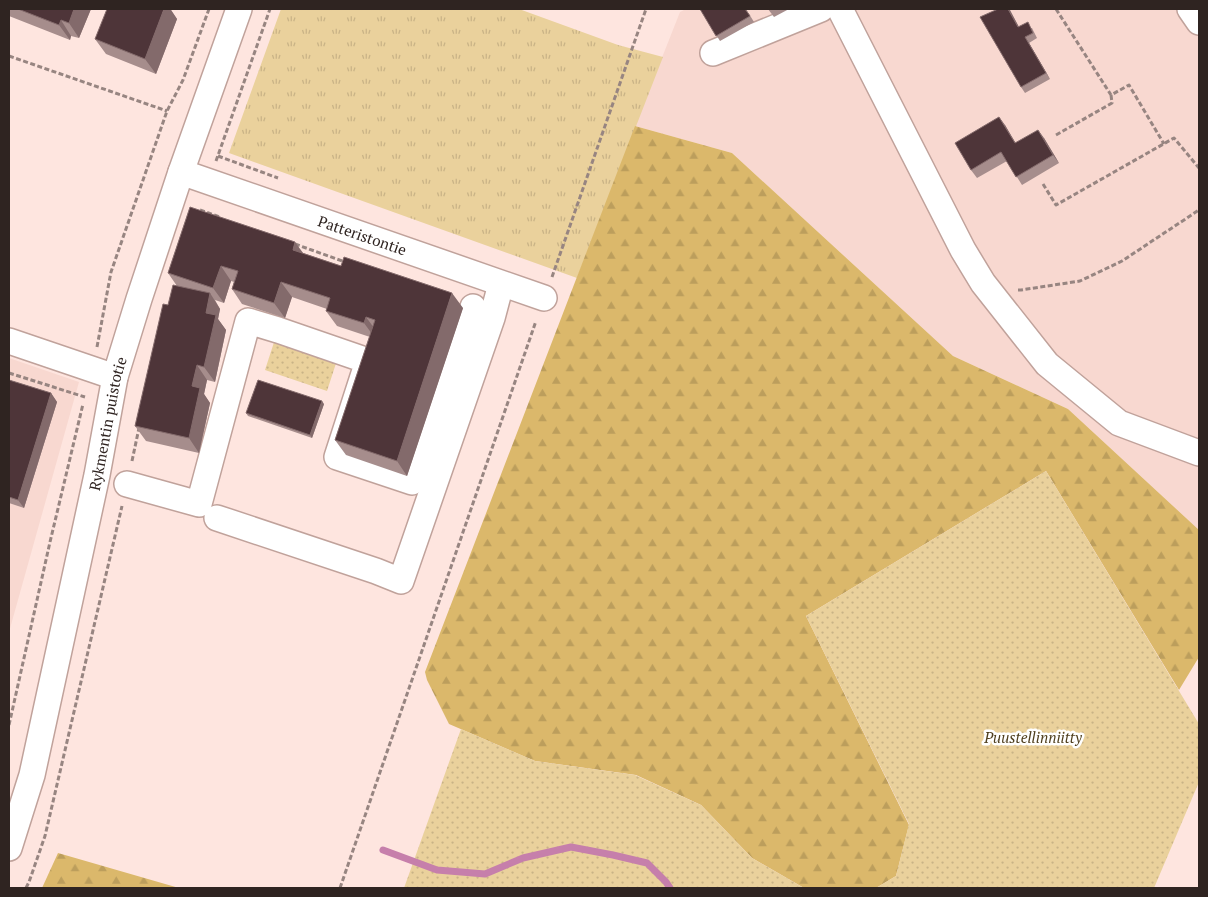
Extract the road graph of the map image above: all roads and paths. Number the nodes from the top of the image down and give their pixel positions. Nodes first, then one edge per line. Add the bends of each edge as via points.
1 (209, 9) edge
2 (239, 9) edge
3 (270, 9) edge
4 (646, 9) edge
5 (821, 9) edge
6 (840, 9) edge
7 (1056, 9) edge
8 (1190, 9) edge
9 (1199, 22) edge
10 (713, 53) dead end
11 (9, 56) edge
12 (1112, 95) junction
13 (167, 111) junction
14 (1056, 135) dead end
15 (1164, 144) junction
16 (1199, 168) edge
17 (181, 172) junction
18 (208, 182) junction
19 (1043, 184) dead end
20 (1199, 210) edge
21 (227, 220) edge
22 (291, 242) edge
23 (346, 262) edge
24 (983, 283) junction
25 (501, 284) junction
26 (544, 298) junction
27 (474, 307) dead end
28 (9, 341) edge
29 (9, 372) edge
30 (103, 373) junction
31 (85, 398) junction
32 (139, 426) edge
33 (1199, 453) edge
34 (127, 484) junction
35 (217, 518) dead end
36 (9, 725) edge
37 (9, 848) edge
38 (26, 888) edge
39 (340, 888) edge

1 - 13 path via 184,80
2 - 17 street, Rykmentin puistotie
3 - 18 path
4 - 26 path
5 - 10 street
6 - 24 street
7 - 12 path
8 - 9 street
11 - 13 path
12 - 14 path via 1112,103
12 - 15 path via 1129,85
13 - 30 path via 111,272
15 - 16 path via 1174,138
15 - 19 path via 1056,205
17 - 18 street, Patteristontie
17 - 30 street, Rykmentin puistotie via 139,299
18 - 21 path via 200,210
18 - 25 street, Patteristontie
20 - 24 path via 1122,261 1080,281 1021,290
22 - 23 path
24 - 33 street via 1047,364 1119,423
25 - 26 street, Patteristontie
25 - 35 street via 401,580
26 - 39 path
27 - 34 street via 412,482 337,457 368,361 248,321 199,504
28 - 30 street
29 - 31 path
30 - 31 path
30 - 37 street, Rykmentin puistotie via 97,475 32,775
31 - 36 path
32 - 34 path
34 - 38 path via 45,836

